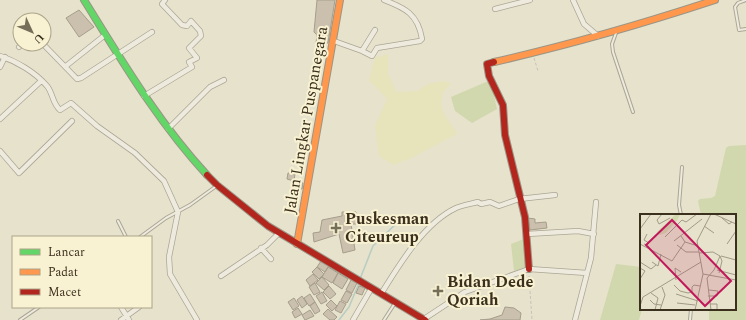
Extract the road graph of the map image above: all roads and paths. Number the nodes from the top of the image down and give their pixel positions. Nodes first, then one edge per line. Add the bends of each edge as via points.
1 (84, 0) edge
2 (165, 0) edge
3 (340, 0) edge
4 (384, 0) edge
5 (530, 0) edge
6 (573, 0) edge
7 (714, 0) edge
8 (746, 0) edge
9 (495, 9) dead end
10 (746, 29) edge
11 (375, 30) dead end
12 (617, 30) junction
13 (152, 32) dead end
14 (105, 35) junction
15 (598, 36) junction
16 (334, 41) junction
17 (362, 51) junction
18 (51, 52) edge
19 (533, 54) junction
20 (117, 55) junction
21 (0, 56) edge
22 (5, 57) junction
23 (66, 66) junction
24 (0, 67) edge
25 (538, 71) dead end
26 (224, 80) dead end
27 (41, 81) junction
28 (144, 96) junction
29 (633, 112) dead end
30 (0, 119) edge
31 (72, 121) dead end
32 (168, 129) junction
33 (0, 151) edge
34 (682, 167) dead end
35 (217, 185) junction
36 (555, 195) dead end
37 (519, 199) junction
38 (596, 202) dead end
39 (178, 212) junction
40 (681, 214) edge
41 (118, 221) dead end
42 (280, 233) junction
43 (527, 234) junction
44 (594, 234) junction
45 (126, 236) edge
46 (141, 236) edge
47 (297, 244) junction
48 (262, 248) junction
49 (271, 259) dead end
50 (529, 269) junction
51 (587, 273) junction
52 (222, 276) dead end
53 (369, 287) junction
54 (381, 294) junction
55 (395, 302) junction
56 (38, 308) edge
57 (122, 308) edge
58 (138, 308) edge
59 (691, 310) edge
60 (128, 318) edge
61 (197, 319) edge
62 (20, 320) edge
63 (121, 320) edge
64 (191, 320) edge
65 (353, 320) edge
66 (384, 320) edge
67 (425, 320) edge
68 (532, 320) edge
69 (575, 320) edge
70 (690, 320) edge

1 - 14 main road
2 - 28 street via 162,4 182,25 187,26 191,21 200,31 201,36 190,48 197,58 189,62 192,67
3 - 16 main road, Jalan Lingkar Puspanegara
4 - 17 street via 409,11 422,39 377,48 373,56
5 - 9 street
6 - 15 street via 584,24
7 - 12 main road
8 - 10 lane via 738,2 735,8 739,30
11 - 17 street
12 - 15 main road
12 - 29 lane via 612,44 613,52
13 - 20 street
14 - 20 main road
14 - 23 street
15 - 19 main road
16 - 17 street
16 - 47 main road, Jalan Lingkar Puspanegara
18 - 23 street
19 - 25 path
19 - 37 main road via 488,63 487,66 502,103 505,135
20 - 23 street via 77,79
20 - 28 main road
21 - 22 street
22 - 24 street
22 - 27 street
26 - 32 street via 210,87
27 - 30 street
27 - 39 street via 60,110 71,103 151,167 164,181
28 - 32 main road
31 - 33 street via 19,173
32 - 35 main road
34 - 40 lane via 679,205
35 - 39 lane
35 - 42 main road via 254,216
36 - 37 street
37 - 43 main road
37 - 54 street via 499,206 490,202 478,202 456,208 436,222 398,266
38 - 44 street
39 - 46 lane
39 - 61 street via 169,270
41 - 45 lane
42 - 47 main road
42 - 48 street
43 - 44 street via 578,231
43 - 50 main road
44 - 51 street
47 - 53 main road
48 - 49 street
48 - 52 street
50 - 51 street
50 - 67 street via 465,292
50 - 68 path
51 - 69 street
53 - 54 main road
53 - 65 street
54 - 55 main road
55 - 66 lane
55 - 67 main road
56 - 62 lane
57 - 60 street
58 - 60 street
59 - 70 lane
60 - 63 street
61 - 64 street

